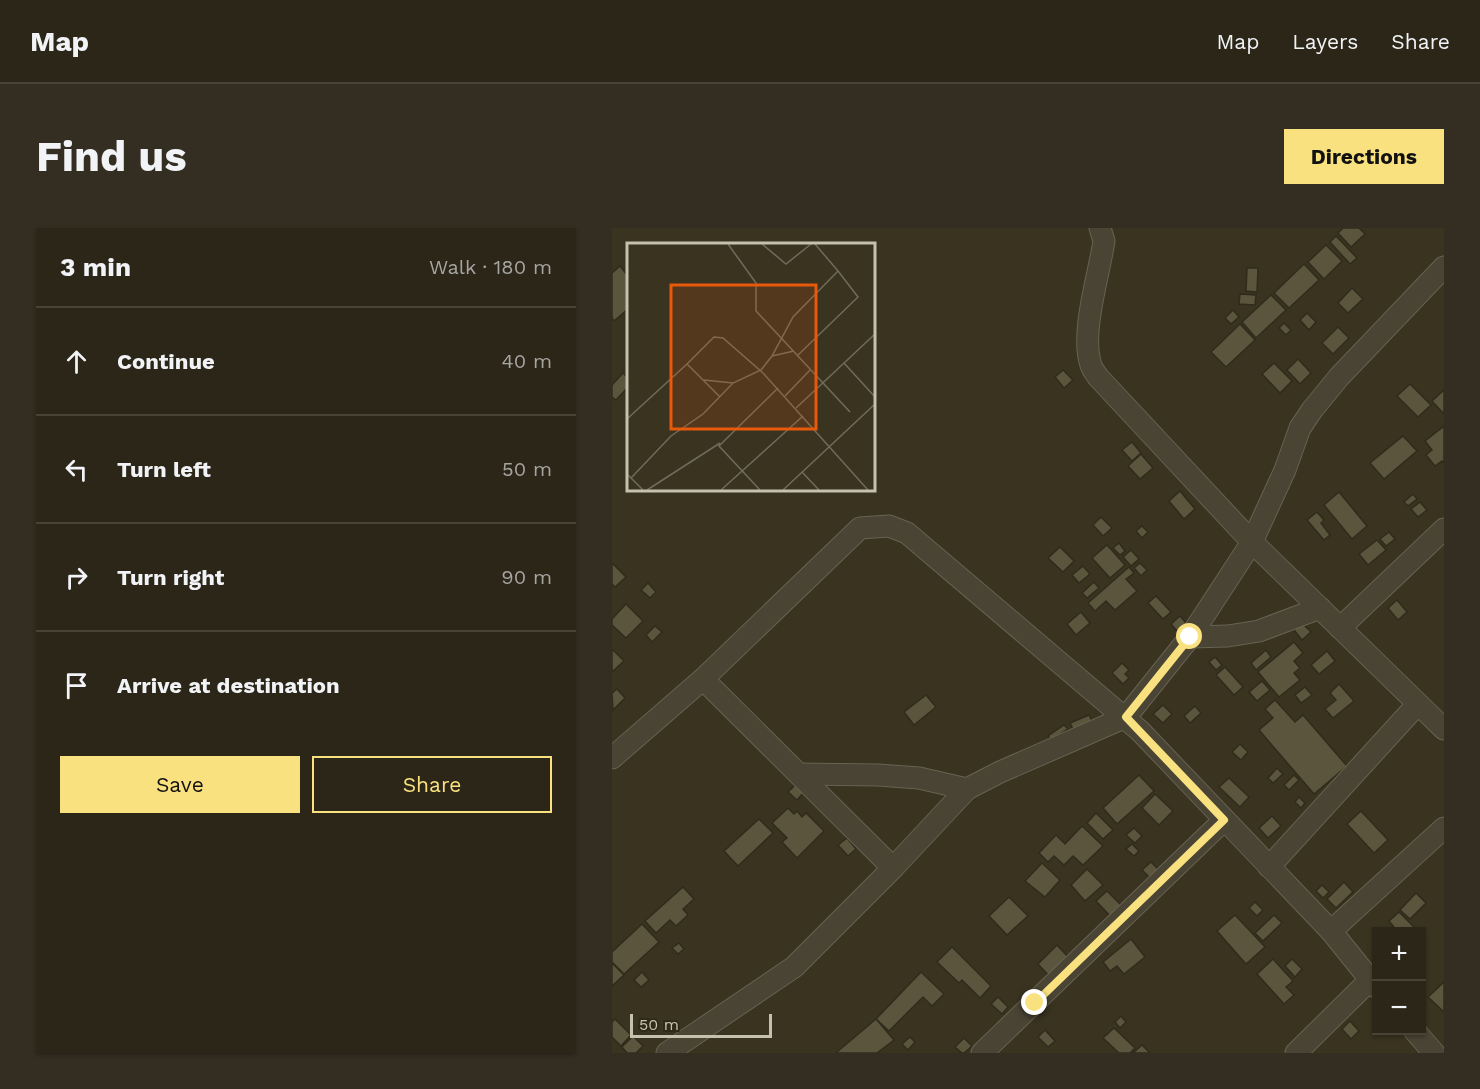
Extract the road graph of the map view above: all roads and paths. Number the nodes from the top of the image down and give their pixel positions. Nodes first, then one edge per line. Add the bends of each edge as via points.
1 (1100, 228) edge
2 (1444, 267) edge
3 (1444, 529) edge
4 (1252, 542) junction
5 (1320, 608) junction
6 (1340, 628) junction
7 (1190, 637) junction
8 (703, 679) junction
9 (1415, 707) dead end
10 (1126, 717) junction
11 (1444, 729) edge
12 (612, 758) edge
13 (799, 774) junction
14 (967, 789) junction
15 (1224, 820) junction
16 (1444, 828) edge
17 (1269, 867) junction
18 (893, 868) junction
19 (1331, 931) junction
20 (1372, 983) edge
21 (1372, 985) edge
22 (1418, 1035) edge
23 (667, 1053) edge
24 (982, 1053) edge
25 (1296, 1053) edge
26 (1434, 1053) edge

1 - 4 street via 1104,241 1089,321 1091,366
2 - 4 street via 1312,410 1300,428
3 - 6 street
4 - 5 street
4 - 7 street
5 - 6 street
5 - 7 street via 1259,631
6 - 11 street
7 - 10 street
8 - 10 street via 860,528 888,526 907,533
8 - 12 street
8 - 13 street
9 - 17 street
10 - 14 street
10 - 15 street
13 - 14 street via 919,778
13 - 18 street
14 - 18 street
15 - 17 street
15 - 24 street
16 - 19 street
17 - 19 street
18 - 23 street via 794,966
19 - 20 street
21 - 25 street
22 - 26 street

